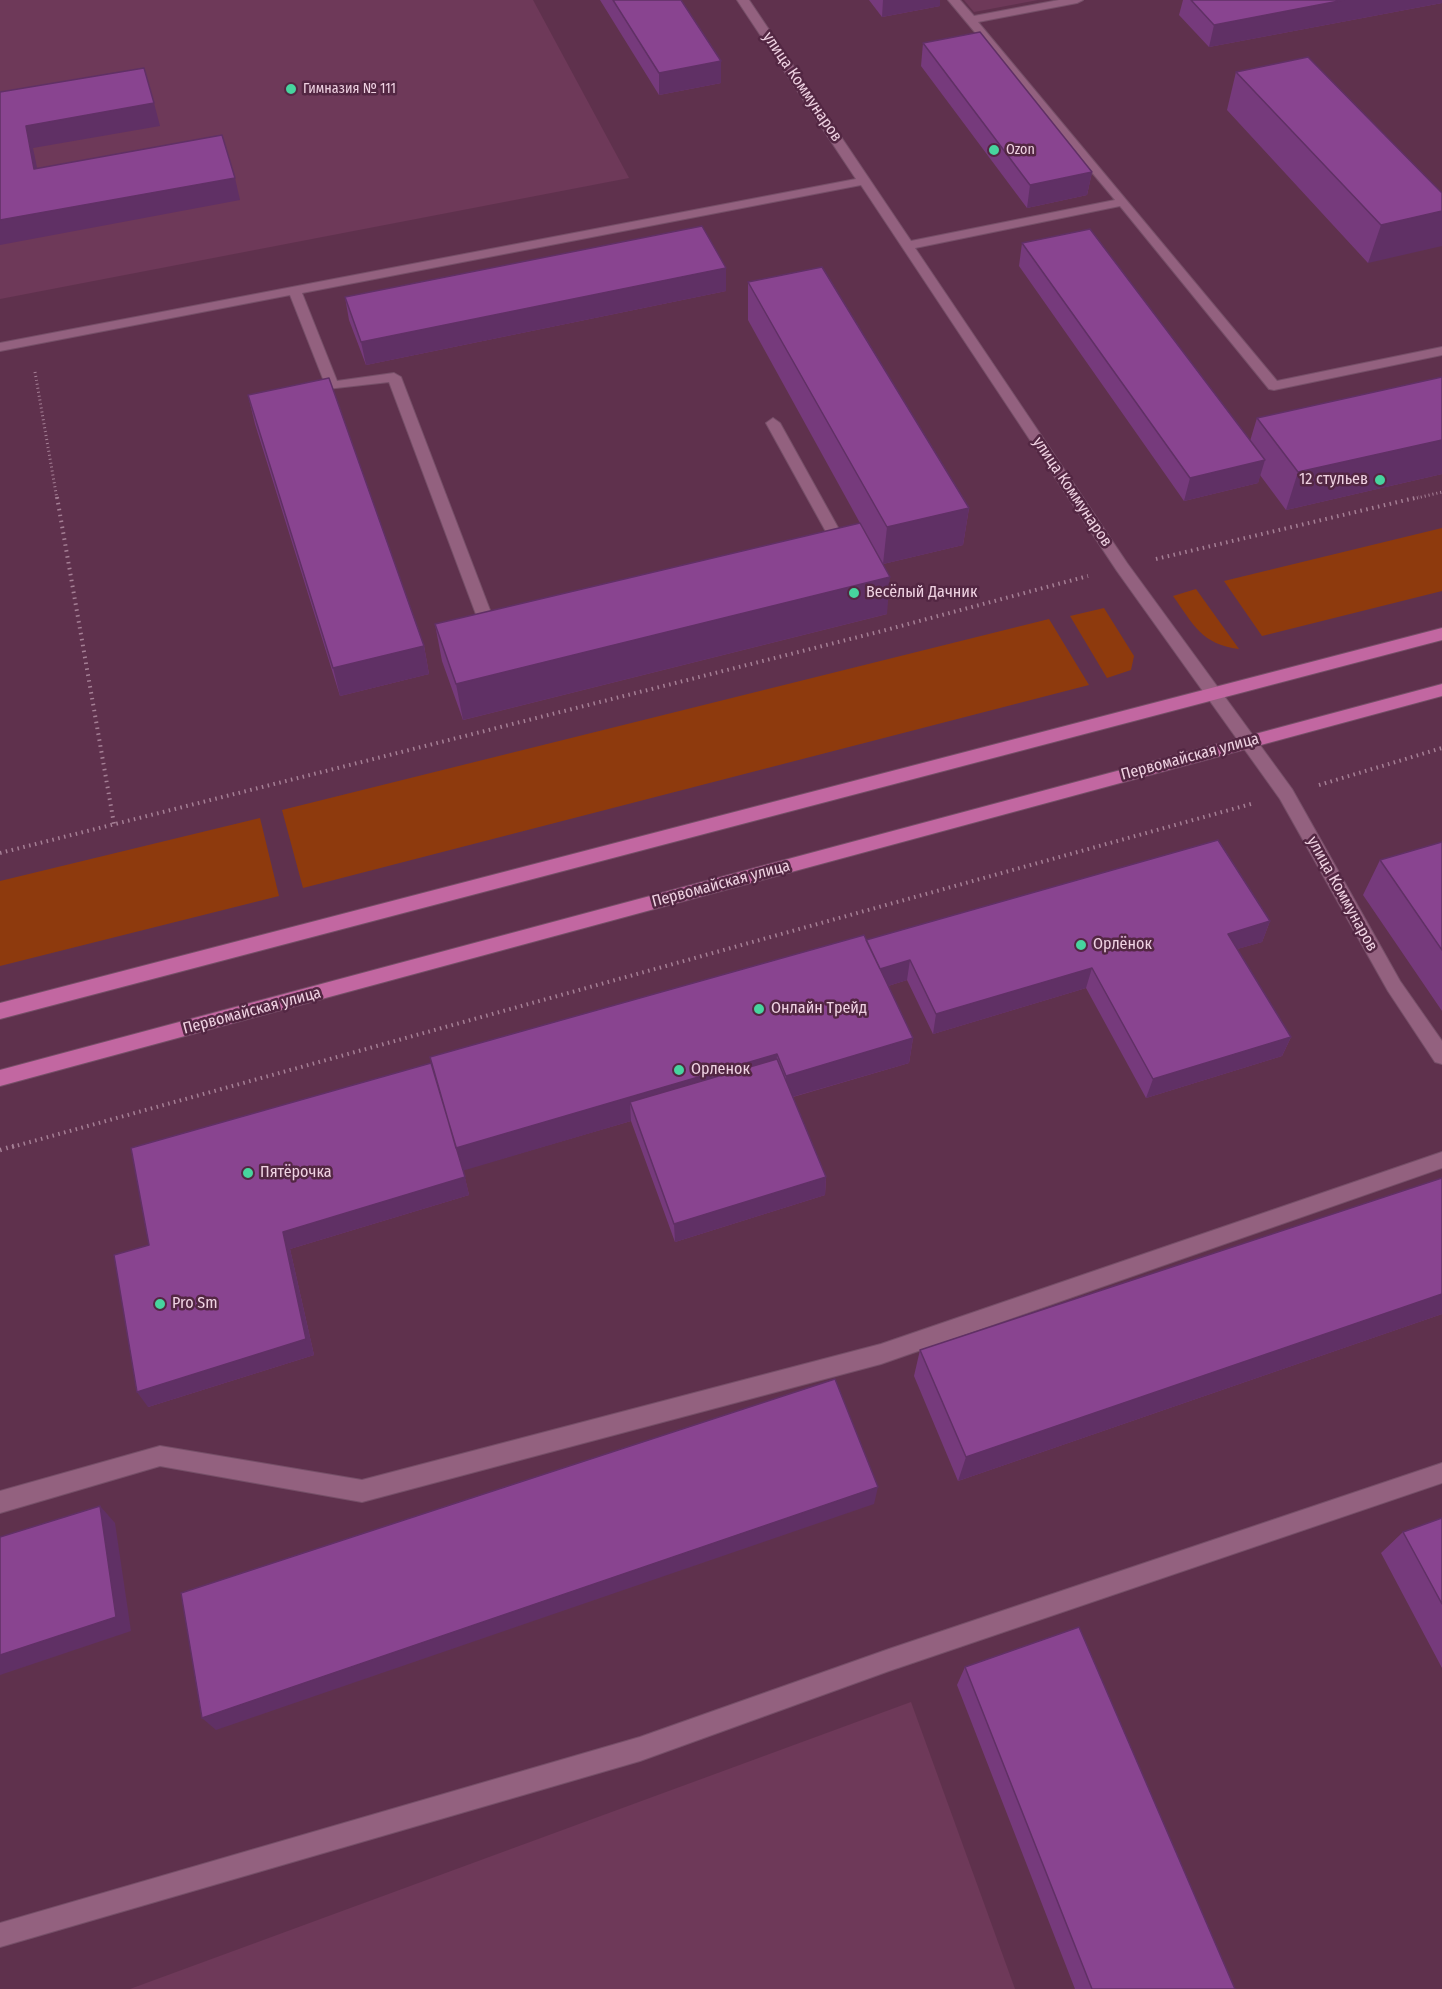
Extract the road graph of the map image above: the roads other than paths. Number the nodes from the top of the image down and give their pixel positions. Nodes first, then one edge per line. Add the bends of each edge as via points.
1 (743, 0) edge
2 (954, 0) edge
3 (1077, 0) edge
4 (971, 20) junction
5 (864, 181) junction
6 (1123, 202) junction
7 (908, 246) junction
8 (294, 290) junction
9 (0, 347) edge
10 (1442, 351) edge
11 (773, 423) dead end
12 (816, 547) edge
13 (510, 620) edge
14 (1442, 634) edge
15 (1442, 690) edge
16 (1211, 694) junction
17 (1248, 742) junction
18 (0, 1011) edge
19 (1442, 1056) edge
20 (0, 1078) edge
21 (1442, 1160) edge
22 (1442, 1473) edge
23 (0, 1502) edge
24 (0, 1935) edge

1 - 5 street, улица Коммунаров
2 - 4 street
3 - 4 street
4 - 6 street
5 - 7 street, улица Коммунаров
5 - 8 street
6 - 7 street
6 - 10 street via 1274,386
7 - 16 street, улица Коммунаров
8 - 9 street
8 - 13 street via 332,386 394,377 488,626
11 - 12 street via 839,542
14 - 16 main road
15 - 17 main road, Первомайская улица
16 - 17 street, улица Коммунаров
16 - 18 main road
17 - 19 street, улица Коммунаров via 1286,794 1394,986
17 - 20 main road, Первомайская улица
21 - 23 street via 881,1354 362,1491 160,1456
22 - 24 street via 889,1660 640,1749

